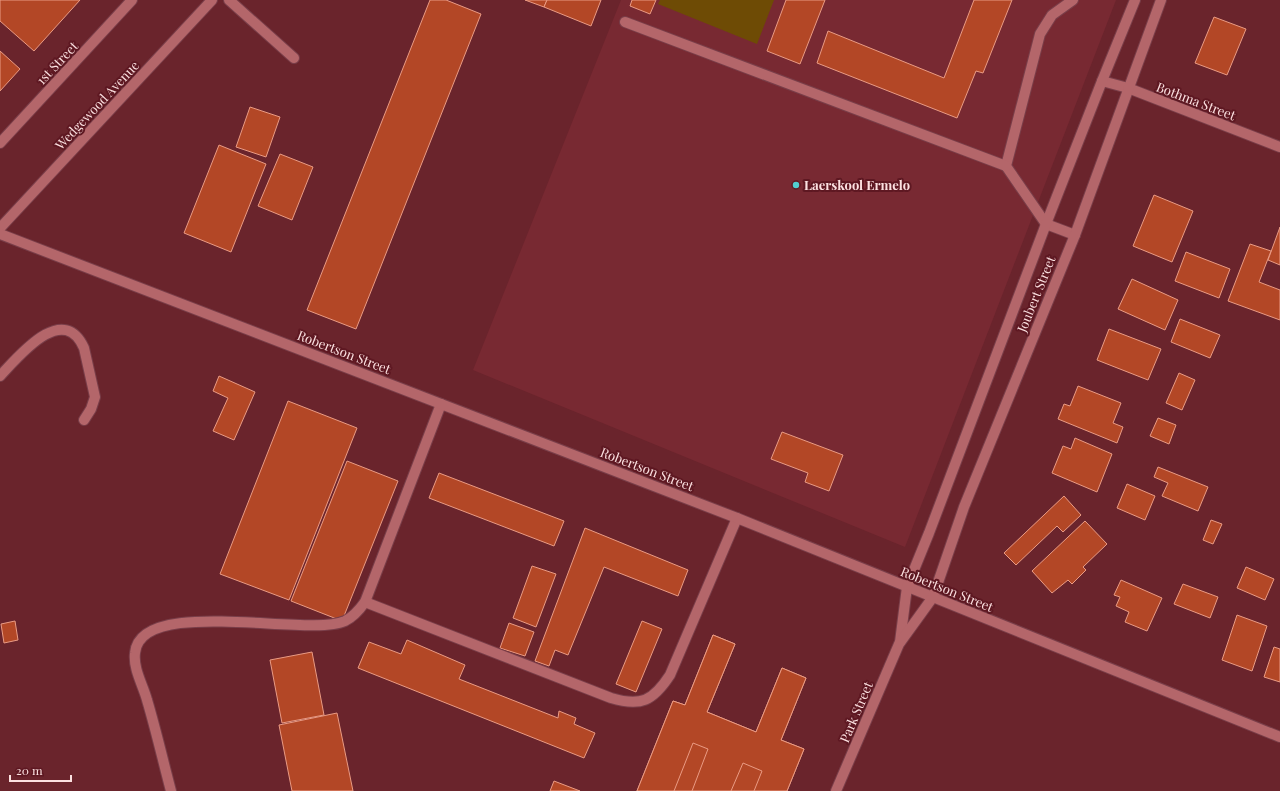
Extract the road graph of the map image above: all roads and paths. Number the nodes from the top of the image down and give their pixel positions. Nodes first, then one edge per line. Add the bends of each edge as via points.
1 (132, 0) edge
2 (212, 0) edge
3 (229, 0) edge
4 (1073, 0) edge
5 (1135, 0) edge
6 (1161, 0) edge
7 (625, 22) dead end
8 (294, 58) dead end
9 (1102, 81) junction
10 (1128, 88) junction
11 (0, 143) edge
12 (1280, 147) edge
13 (1006, 166) junction
14 (1046, 224) junction
15 (0, 228) edge
16 (0, 234) edge
17 (1075, 235) junction
18 (0, 376) edge
19 (441, 404) junction
20 (84, 420) dead end
21 (737, 518) junction
22 (907, 587) junction
23 (933, 597) junction
24 (365, 602) junction
25 (899, 644) junction
26 (1280, 737) edge
27 (171, 791) edge
28 (836, 791) edge

1 - 11 street, 1st Street
2 - 15 street, Wedgewood Avenue
3 - 8 street
4 - 13 street via 1052,15 1040,34
5 - 9 street, Joubert Street
6 - 10 street, Joubert Street
7 - 13 street
9 - 10 street, Bothma Street
9 - 14 street, Joubert Street
10 - 12 street, Bothma Street
10 - 17 street, Joubert Street
13 - 14 street
14 - 17 street
14 - 22 street, Joubert Street
16 - 19 street, Robertson Street
17 - 23 street, Joubert Street via 964,507
18 - 20 street via 42,335 53,330 71,332 81,340 84,348 95,397
19 - 21 street, Robertson Street
19 - 24 street
21 - 22 street, Robertson Street
21 - 24 street via 670,675 652,697 634,703 611,698
22 - 23 street, Robertson Street
22 - 25 street, Park Street
23 - 25 street, Park Street
23 - 26 street, Robertson Street
24 - 27 street via 350,617 334,623 215,621 167,626 153,629 144,636 135,648 134,663 147,700
25 - 28 street, Park Street

